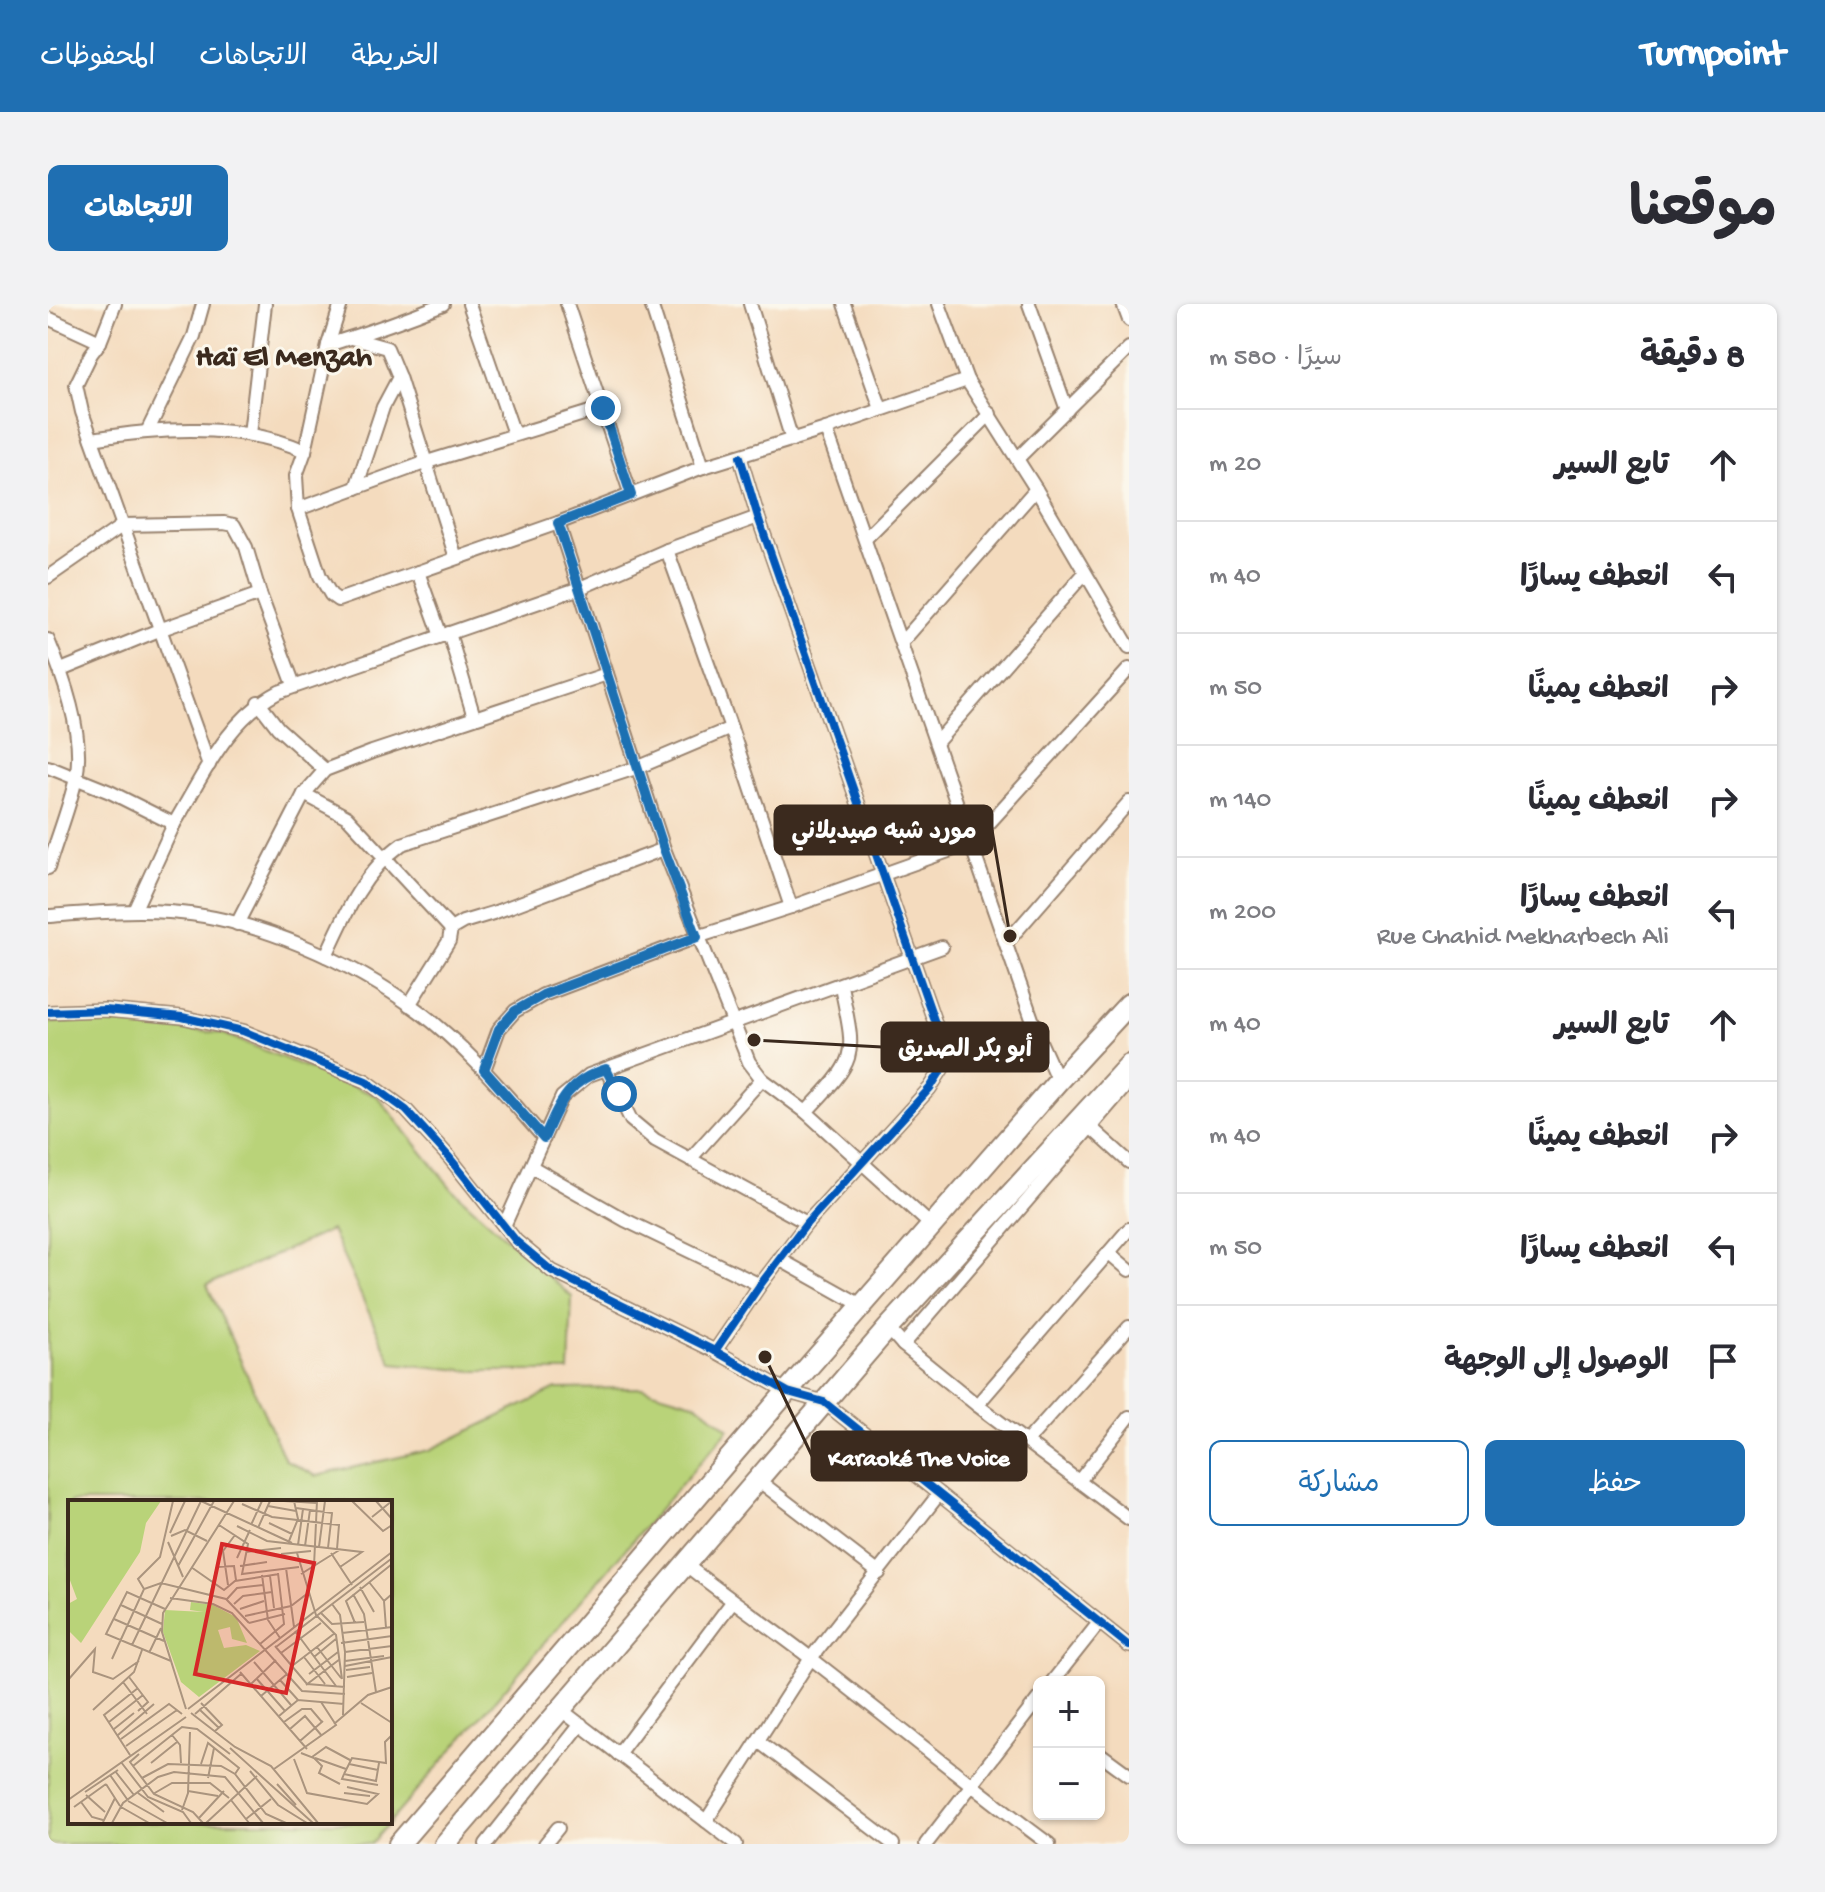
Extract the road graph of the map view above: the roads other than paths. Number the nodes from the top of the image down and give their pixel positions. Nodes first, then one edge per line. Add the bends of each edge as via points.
1 (115, 304) edge
2 (203, 304) edge
3 (265, 304) edge
4 (341, 304) edge
5 (443, 304) edge
6 (469, 304) edge
7 (567, 304) edge
8 (651, 304) edge
9 (750, 304) edge
10 (844, 304) edge
11 (939, 304) edge
12 (1029, 304) edge
13 (1123, 304) edge
14 (48, 318) edge
15 (1129, 320) edge
16 (402, 321) junction
17 (351, 338) junction
18 (100, 342) junction
19 (328, 345) junction
20 (387, 348) junction
21 (1129, 348) edge
22 (399, 377) junction
23 (967, 380) junction
24 (603, 408) junction
25 (881, 409) junction
26 (1067, 410) junction
27 (990, 414) junction
28 (826, 429) junction
29 (148, 430) junction
30 (250, 434) junction
31 (514, 434) junction
32 (92, 439) junction
33 (792, 440) junction
34 (305, 451) junction
35 (740, 457) junction
36 (1017, 459) junction
37 (427, 462) junction
38 (703, 467) junction
39 (356, 488) junction
40 (1036, 489) junction
41 (631, 495) junction
42 (298, 509) junction
43 (758, 517) junction
44 (558, 523) junction
45 (123, 525) junction
46 (865, 539) junction
47 (667, 550) junction
48 (456, 558) junction
49 (418, 572) junction
50 (1084, 574) junction
51 (48, 577) edge
52 (580, 588) junction
53 (260, 594) junction
54 (159, 630) junction
55 (445, 634) junction
56 (48, 640) edge
57 (902, 642) junction
58 (1129, 647) edge
59 (1129, 669) edge
60 (61, 670) junction
61 (607, 674) junction
62 (294, 685) junction
63 (258, 702) junction
64 (474, 717) junction
65 (731, 728) junction
66 (936, 743) junction
67 (209, 765) junction
68 (48, 767) edge
69 (639, 767) junction
70 (325, 770) junction
71 (76, 778) junction
72 (304, 794) junction
73 (1129, 802) edge
74 (174, 824) junction
75 (971, 843) junction
76 (664, 849) junction
77 (383, 858) junction
78 (48, 868) edge
79 (882, 872) junction
80 (791, 907) junction
81 (134, 911) junction
82 (48, 916) edge
83 (237, 924) junction
84 (451, 929) junction
85 (697, 937) junction
86 (1006, 943) junction
87 (942, 947) dead end
88 (326, 956) junction
89 (913, 958) junction
90 (841, 986) junction
91 (1129, 1004) edge
92 (409, 1005) junction
93 (48, 1012) edge
94 (732, 1024) junction
95 (1129, 1065) edge
96 (606, 1069) junction
97 (484, 1070) junction
98 (762, 1079) junction
99 (1058, 1081) junction
100 (1129, 1082) edge
101 (806, 1112) junction
102 (1086, 1123) junction
103 (544, 1138) junction
104 (691, 1158) junction
105 (1129, 1162) edge
106 (861, 1163) junction
107 (532, 1167) junction
108 (807, 1223) junction
109 (504, 1226) junction
110 (933, 1227) junction
111 (1129, 1229) edge
112 (1109, 1253) junction
113 (779, 1259) junction
114 (1129, 1270) edge
115 (760, 1285) junction
116 (863, 1306) junction
117 (1129, 1327) edge
118 (888, 1328) junction
119 (903, 1345) junction
120 (715, 1351) junction
121 (788, 1392) junction
122 (824, 1402) junction
123 (977, 1405) junction
124 (1129, 1417) edge
125 (1027, 1441) junction
126 (758, 1480) junction
127 (1079, 1481) junction
128 (939, 1494) junction
129 (1128, 1517) edge
130 (685, 1564) junction
131 (879, 1573) junction
132 (732, 1602) junction
133 (1098, 1624) junction
134 (1129, 1646) edge
135 (811, 1658) junction
136 (1057, 1676) edge
137 (1033, 1708) edge
138 (560, 1709) junction
139 (581, 1724) junction
140 (758, 1741) junction
141 (618, 1754) junction
142 (1105, 1757) edge
143 (1129, 1775) edge
144 (971, 1786) junction
145 (706, 1821) junction
146 (558, 1828) dead end
147 (452, 1841) edge
148 (399, 1844) edge
149 (486, 1844) edge
150 (545, 1844) edge
151 (736, 1844) edge
152 (893, 1844) edge
153 (926, 1844) edge
154 (1049, 1844) edge

1 - 18 street
2 - 29 street via 194,336
3 - 30 street
4 - 19 street
5 - 16 street
6 - 31 street
7 - 24 street
8 - 38 street
9 - 33 street
10 - 25 street
11 - 23 street
12 - 26 street
13 - 15 street
14 - 18 street
16 - 17 street
16 - 20 street
17 - 19 street
17 - 20 street
18 - 32 street via 76,385
19 - 34 street
20 - 22 street
21 - 26 street
22 - 37 street
22 - 39 street via 386,398
23 - 25 street
23 - 27 street
24 - 31 street
24 - 41 street
25 - 28 street
26 - 36 street
27 - 36 street
27 - 46 street
28 - 33 street
28 - 46 street
29 - 30 street
29 - 32 street
30 - 34 street
31 - 37 street
32 - 45 street
33 - 35 street
34 - 42 street via 296,476
35 - 38 street
35 - 43 street
36 - 40 street
37 - 39 street
37 - 48 street
38 - 41 street
39 - 42 street
40 - 50 street
40 - 57 street
41 - 44 street
42 - 49 street via 320,576 338,600
43 - 47 street
43 - 79 street
44 - 48 street
44 - 52 street
45 - 51 street
45 - 53 street via 234,525
45 - 54 street
46 - 57 street
47 - 52 street
47 - 65 street
48 - 49 street
49 - 55 street
50 - 58 street
50 - 66 street
52 - 55 street
52 - 61 street
53 - 54 street
53 - 62 street
54 - 60 street
54 - 67 street
55 - 62 street
55 - 64 street
56 - 60 street
57 - 66 street
59 - 75 street
60 - 71 street via 74,717
61 - 64 street
61 - 69 street
62 - 63 street
63 - 67 street
63 - 70 street via 278,728
64 - 70 street
65 - 69 street
65 - 80 street
66 - 75 street
67 - 74 street
68 - 71 street
69 - 76 street
69 - 77 street via 402,844
70 - 72 street
71 - 74 street
71 - 78 street
72 - 77 street via 347,817
72 - 83 street
73 - 86 street
74 - 81 street
75 - 79 street
75 - 86 street
76 - 84 street
76 - 85 street
77 - 84 street
77 - 88 street via 350,903
79 - 80 street
79 - 89 street
80 - 85 street
81 - 82 street
81 - 83 street
83 - 88 street
84 - 92 street via 449,941
85 - 94 street
85 - 97 street via 543,995 515,1011 499,1029
86 - 99 street
87 - 89 street
88 - 92 street
89 - 90 street
89 - 106 street via 942,1043 942,1069
90 - 94 street
90 - 101 street via 851,1052 840,1077
91 - 99 main road
92 - 97 street
93 - 109 street via 97,1009 182,1017 243,1031 366,1081 406,1110
94 - 96 street
94 - 98 street
95 - 102 main road
96 - 103 street via 589,1075 562,1097
96 - 104 street via 631,1120 655,1140
97 - 103 street
98 - 101 street
98 - 104 street
99 - 110 main road
100 - 102 street
101 - 106 street
102 - 105 street
102 - 118 main road
102 - 119 street
103 - 107 street
104 - 108 street
106 - 108 street
106 - 110 street
107 - 109 street
107 - 115 street via 625,1220
108 - 113 street
109 - 120 street via 552,1271
110 - 116 main road
111 - 112 street
112 - 114 street
112 - 123 street
113 - 115 street
113 - 116 street
115 - 120 street
116 - 121 main road
117 - 125 street
118 - 119 street
118 - 122 main road
119 - 123 street
120 - 121 street
121 - 122 street
121 - 148 main road
122 - 126 main road
122 - 128 street
123 - 125 street
124 - 127 street
125 - 127 street
126 - 130 main road
126 - 131 street
127 - 129 street
128 - 131 street
128 - 133 street
130 - 132 street
130 - 138 main road
131 - 135 street
132 - 135 street
132 - 141 street
133 - 134 street
133 - 136 street
135 - 140 street
135 - 144 street
137 - 144 street
138 - 139 street
138 - 147 main road
139 - 141 street
139 - 149 street
140 - 145 street
140 - 152 street
141 - 145 street
142 - 143 street
144 - 153 street
144 - 154 street
145 - 151 street
146 - 150 street

